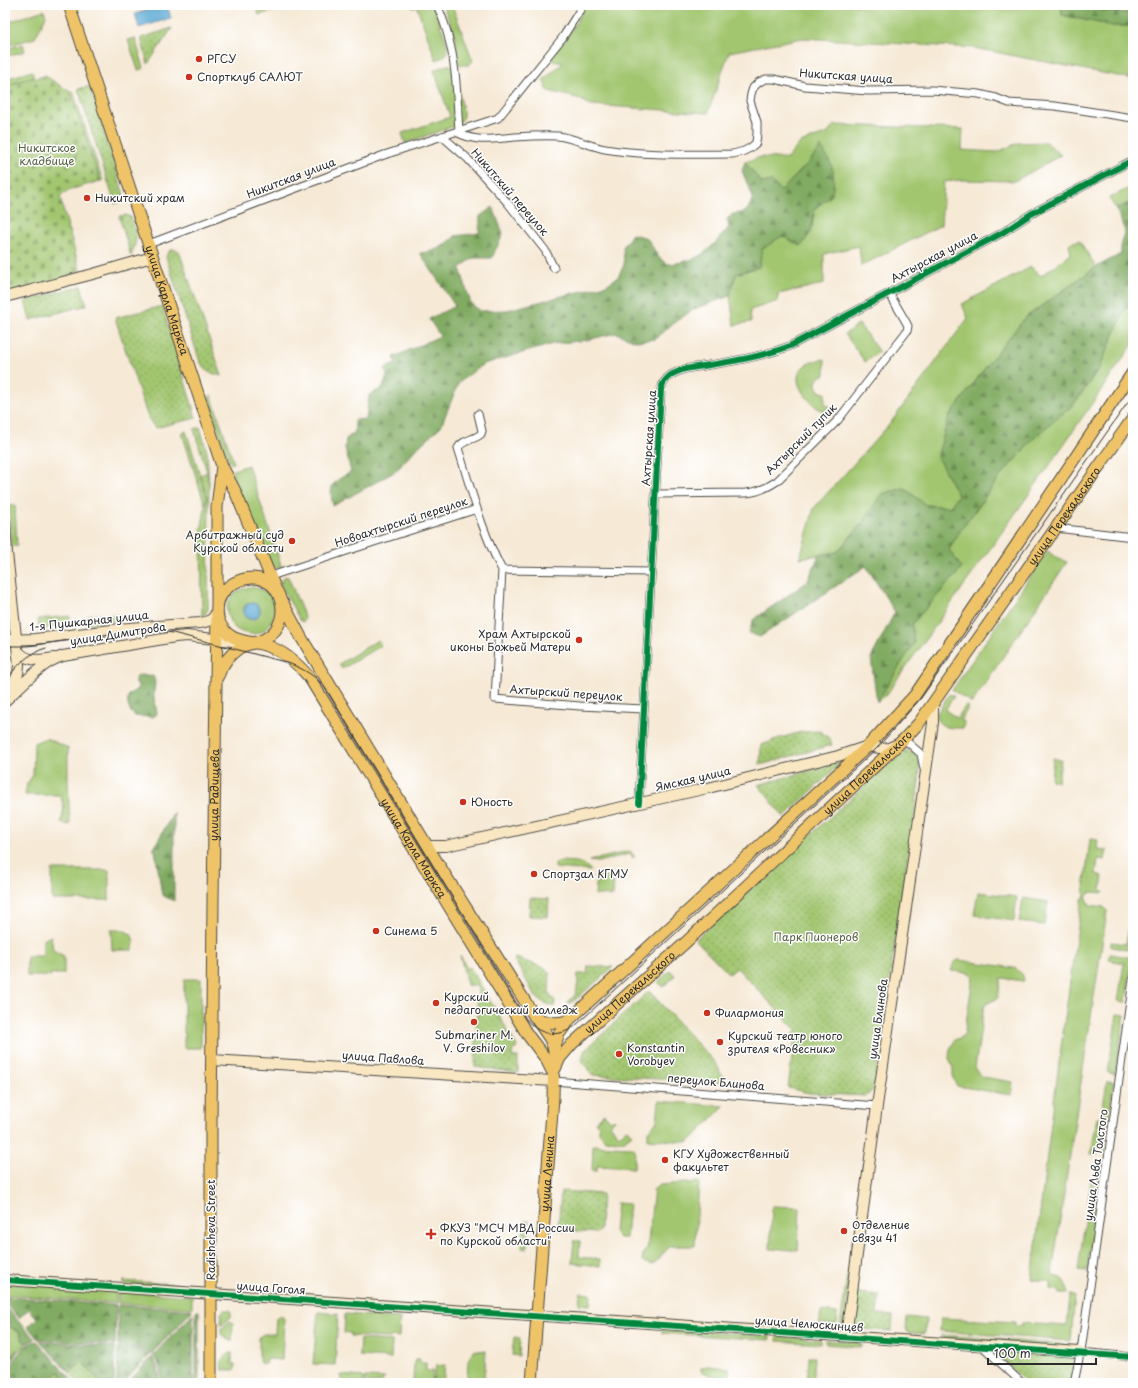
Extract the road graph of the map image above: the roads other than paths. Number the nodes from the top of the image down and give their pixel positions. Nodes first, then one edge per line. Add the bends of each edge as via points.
1 (69, 5) edge
2 (438, 5) edge
3 (583, 5) edge
4 (1133, 118) edge
5 (457, 132) junction
6 (442, 136) junction
7 (1133, 160) edge
8 (149, 244) junction
9 (152, 257) junction
10 (554, 268) dead end
11 (889, 293) junction
12 (5, 298) edge
13 (1133, 372) edge
14 (478, 414) dead end
15 (1133, 418) edge
16 (222, 466) junction
17 (655, 494) junction
18 (477, 509) junction
19 (5, 522) edge
20 (1056, 528) junction
21 (1133, 537) edge
22 (7, 570) edge
23 (502, 570) junction
24 (652, 572) junction
25 (271, 576) junction
26 (278, 595) junction
27 (217, 611) junction
28 (129, 628) junction
29 (216, 639) junction
30 (5, 640) edge
31 (17, 640) junction
32 (251, 643) junction
33 (132, 644) junction
34 (18, 651) junction
35 (58, 657) junction
36 (216, 687) junction
37 (5, 701) edge
38 (933, 704) junction
39 (644, 709) junction
40 (904, 739) junction
41 (868, 746) junction
42 (925, 774) junction
43 (639, 803) junction
44 (428, 846) junction
45 (1133, 980) edge
46 (532, 1014) junction
47 (570, 1019) junction
48 (527, 1034) junction
49 (578, 1039) junction
50 (554, 1049) junction
51 (212, 1060) junction
52 (553, 1080) junction
53 (877, 1106) junction
54 (5, 1280) edge
55 (211, 1294) junction
56 (536, 1315) junction
57 (846, 1336) junction
58 (982, 1346) junction
59 (1080, 1352) junction
60 (1133, 1356) edge
61 (211, 1383) edge
62 (532, 1383) edge
63 (1022, 1383) edge
64 (1074, 1383) edge

1 - 8 main road, улица Карла Маркса
2 - 5 street via 451,46
3 - 5 street, Никитская улица via 563,37 502,114 498,118
4 - 5 street, Никитская улица via 1055,106 1009,103 979,94 932,90 868,91 805,86 766,79 759,82 750,94 757,122 756,142 750,148 733,154 652,154 604,148 558,136 482,140
5 - 6 street, Никитская улица
6 - 8 street, Никитская улица via 384,155
6 - 10 street, Никитский переулок via 467,158 507,202 545,250
7 - 11 street, Ахтырская улица
8 - 9 main road, улица Карла Маркса
9 - 12 street
9 - 16 main road, улица Карла Маркса
11 - 17 street, Ахтырская улица via 790,346 754,358 685,369 667,377 661,389
11 - 17 street, Ахтырский тупик via 908,326 907,331 838,420 777,481 758,492
13 - 41 main road, улица Перекальского via 915,695
14 - 18 street, Новоахтырский переулок via 481,434 458,448
15 - 20 main road, улица Перекальского
16 - 25 main road, улица Карла Маркса
16 - 27 main road, улица Радищева via 217,507
17 - 24 street, Ахтырская улица
18 - 23 street via 493,554
18 - 25 street, Новоахтырский переулок
19 - 22 street
20 - 21 street
20 - 38 main road, улица Перекальского
22 - 31 street
23 - 24 street
23 - 39 street, Ахтырский переулок via 495,699
24 - 39 street, Ахтырская улица
25 - 26 main road, улица Карла Маркса
26 - 27 main road via 272,585 260,579 239,580 223,593
26 - 32 main road via 282,616 276,629 264,639
26 - 44 main road, улица Карла Маркса
27 - 28 street, 1-я Пушкарная улица via 213,618 205,622
27 - 29 main road, улица Радищева
27 - 32 main road, улица Карла Маркса via 219,620 227,632 242,642
28 - 31 street, 1-я Пушкарная улица
28 - 33 street via 136,630 138,634 137,641
29 - 32 street, улица Димитрова
29 - 33 street, улица Димитрова via 187,636
29 - 36 main road, улица Радищева
30 - 31 street, 1-я Пушкарная улица
31 - 34 street
32 - 36 main road via 238,649 227,659 218,676
32 - 48 main road, улица Карла Маркса via 268,646 282,653 302,669 316,688
33 - 35 street, улица Димитрова
34 - 35 street via 33,660
34 - 37 street via 18,674
35 - 37 street, улица Димитрова via 40,669
36 - 51 main road, улица Радищева
38 - 40 main road, улица Перекальского
38 - 42 street, улица Блинова via 933,723
39 - 43 street, Ахтырская улица
40 - 41 street via 886,749
40 - 42 street via 920,754
40 - 49 main road, улица Перекальского
41 - 43 street, Ямская улица via 838,756
41 - 47 main road, улица Перекальского
42 - 53 street, улица Блинова
43 - 44 street, Ямская улица via 448,845
44 - 46 main road, улица Карла Маркса
45 - 59 street, улица Льва Толстого
46 - 47 main road via 552,1023 562,1023
46 - 50 main road, улица Карла Маркса
47 - 50 main road, улица Перекальского via 559,1034
48 - 50 main road via 542,1045
48 - 52 main road, улица Карла Маркса via 546,1059 552,1070
49 - 50 main road via 567,1046
49 - 52 main road, улица Перекальского via 560,1058
50 - 52 main road
51 - 52 street, улица Павлова
51 - 55 main road, улица Радищева
52 - 53 street, переулок Блинова
52 - 56 main road, улица Ленина
53 - 57 street, улица Блинова
54 - 55 street, улица Гоголя
55 - 56 street, улица Гоголя
55 - 61 main road, Radishcheva Street
56 - 57 street, улица Челюскинцев
56 - 62 main road, улица Ленина
57 - 58 street, улица Челюскинцев
58 - 59 street, улица Челюскинцев
58 - 63 street
59 - 60 street
59 - 64 street, улица Льва Толстого

